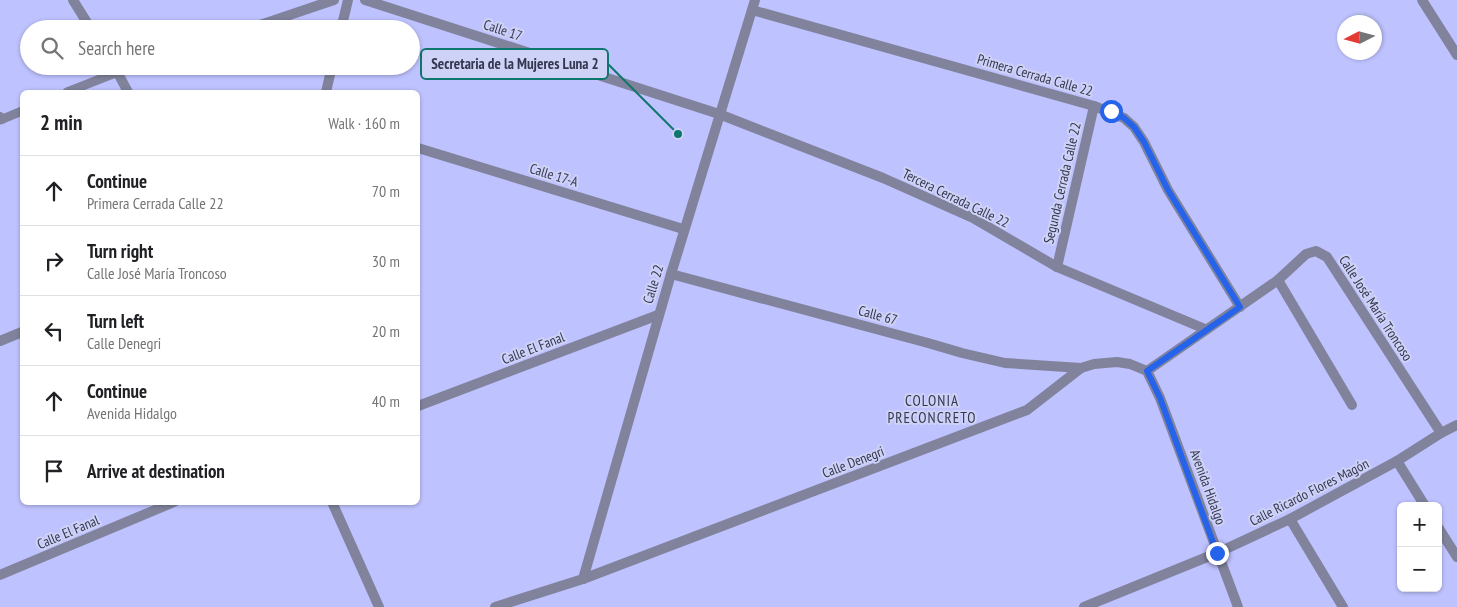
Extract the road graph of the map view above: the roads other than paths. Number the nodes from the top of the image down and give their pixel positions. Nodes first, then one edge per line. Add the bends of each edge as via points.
1 (73, 0) edge
2 (334, 0) edge
3 (348, 0) edge
4 (365, 0) edge
5 (1422, 0) edge
6 (753, 5) edge
7 (85, 20) edge
8 (275, 20) edge
9 (343, 20) edge
10 (1457, 55) edge
11 (103, 75) edge
12 (119, 75) edge
13 (330, 75) edge
14 (72, 90) edge
15 (127, 90) edge
16 (326, 90) edge
17 (1094, 106) junction
18 (20, 112) edge
19 (719, 114) junction
20 (1, 119) edge
21 (420, 149) edge
22 (683, 229) junction
23 (1057, 267) junction
24 (671, 274) junction
25 (1278, 280) junction
26 (1240, 307) junction
27 (658, 315) junction
28 (1204, 330) junction
29 (20, 333) edge
30 (0, 341) edge
31 (1081, 368) junction
32 (1147, 371) junction
33 (420, 405) edge
34 (1352, 405) dead end
35 (1457, 425) edge
36 (1441, 433) junction
37 (1397, 461) junction
38 (1423, 502) edge
39 (167, 505) edge
40 (333, 505) edge
41 (1290, 520) junction
42 (1442, 533) edge
43 (1217, 553) junction
44 (1457, 557) edge
45 (0, 575) edge
46 (583, 579) junction
47 (379, 607) edge
48 (495, 607) edge
49 (1084, 607) edge
50 (1238, 607) edge
51 (1343, 607) edge

1 - 7 street
2 - 8 street
3 - 9 street
4 - 19 street, Calle 17
5 - 10 street
6 - 17 street, Primera Cerrada Calle 22
6 - 19 street, Calle 22
11 - 14 lane
12 - 15 street
13 - 16 street
17 - 23 street, Segunda Cerrada Calle 22
17 - 26 street, Primera Cerrada Calle 22 via 1124,118 1134,127 1168,190
18 - 20 lane
19 - 22 street, Calle 22
19 - 23 street, Tercera Cerrada Calle 22 via 883,178 973,218
21 - 22 street, Calle 17-A
22 - 24 street, Calle 22
23 - 28 street, Tercera Cerrada Calle 22
24 - 27 street, Calle 22
24 - 31 street, Calle 67 via 962,354 1005,363
25 - 26 street, Calle José María Troncoso
25 - 34 street
25 - 36 street, Calle José María Troncoso via 1306,254 1316,251 1327,257
26 - 28 street, Calle José María Troncoso
27 - 33 street, Calle El Fanal
27 - 46 street, Calle 22
28 - 32 street, Calle José María Troncoso
29 - 30 street
31 - 32 street, Calle Denegri via 1117,362
31 - 46 street, Calle Denegri via 1027,410
32 - 43 street, Avenida Hidalgo
35 - 36 street, Calle Ricardo Flores Magón
36 - 37 street, Calle Ricardo Flores Magón
37 - 38 street
37 - 41 street, Calle Ricardo Flores Magón
39 - 45 street, Calle El Fanal
40 - 47 street
41 - 43 street, Calle Ricardo Flores Magón
41 - 51 street
42 - 44 street
43 - 49 street, Calle Ricardo Flores Magón
43 - 50 street, Avenida Hidalgo
46 - 48 street, Calle Denegri

